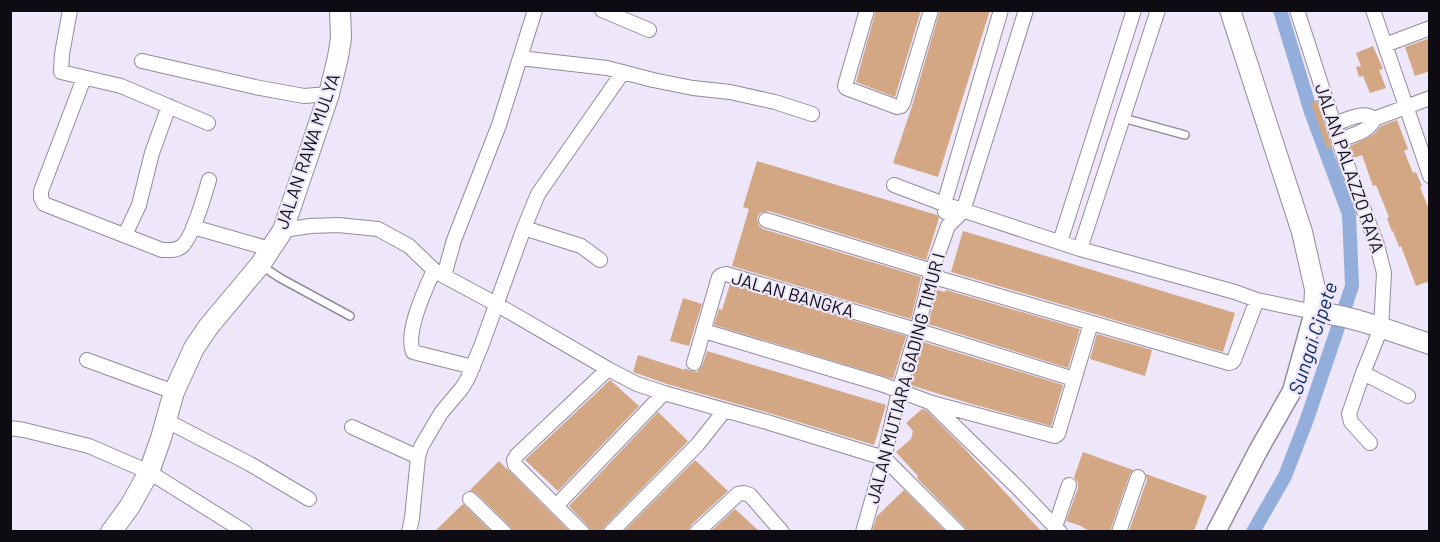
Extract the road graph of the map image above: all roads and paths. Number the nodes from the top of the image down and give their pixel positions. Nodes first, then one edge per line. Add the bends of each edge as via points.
1 (70, 10) edge
2 (340, 10) edge
3 (535, 10) edge
4 (602, 10) edge
5 (867, 10) edge
6 (931, 10) edge
7 (1000, 10) edge
8 (1026, 10) edge
9 (1134, 10) edge
10 (1158, 10) edge
11 (1230, 10) edge
12 (1297, 10) edge
13 (1373, 10) edge
14 (1430, 28) edge
15 (649, 30) dead end
16 (1384, 45) junction
17 (520, 58) junction
18 (142, 61) dead end
19 (623, 72) junction
20 (84, 78) junction
21 (329, 94) junction
22 (1430, 98) edge
23 (169, 106) junction
24 (1406, 108) junction
25 (812, 114) dead end
26 (1123, 118) junction
27 (1374, 119) junction
28 (208, 123) dead end
29 (1334, 124) junction
30 (1185, 135) dead end
31 (1340, 140) junction
32 (1426, 154) edge
33 (1430, 176) edge
34 (209, 180) dead end
35 (894, 185) dead end
36 (944, 204) junction
37 (963, 211) junction
38 (766, 220) dead end
39 (193, 226) junction
40 (948, 226) junction
41 (524, 228) junction
42 (283, 230) junction
43 (125, 235) junction
44 (1060, 242) junction
45 (1080, 249) junction
46 (265, 257) junction
47 (600, 260) dead end
48 (932, 271) junction
49 (439, 273) junction
50 (1257, 300) junction
51 (496, 304) junction
52 (1320, 312) junction
53 (350, 316) dead end
54 (1091, 323) junction
55 (1372, 326) junction
56 (704, 331) junction
57 (917, 331) junction
58 (1430, 344) edge
59 (87, 360) dead end
60 (694, 363) dead end
61 (473, 367) junction
62 (608, 369) junction
63 (1364, 373) junction
64 (1074, 379) junction
65 (899, 391) junction
66 (174, 392) junction
67 (664, 393) junction
68 (1408, 396) dead end
69 (932, 403) junction
70 (725, 410) junction
71 (167, 421) junction
72 (352, 427) dead end
73 (10, 428) edge
74 (1370, 443) dead end
75 (418, 457) junction
76 (884, 458) junction
77 (149, 472) junction
78 (1138, 477) dead end
79 (1069, 485) dead end
80 (309, 499) dead end
81 (470, 499) dead end
82 (556, 506) junction
83 (1057, 529) edge
84 (111, 531) edge
85 (245, 531) edge
86 (409, 531) edge
87 (504, 531) edge
88 (582, 531) edge
89 (611, 531) edge
90 (697, 531) edge
91 (782, 531) edge
92 (863, 531) edge
93 (958, 531) edge
94 (1119, 531) edge
95 (1216, 531) edge

1 - 20 street via 61,70 63,74
2 - 21 main road, JALAN RAWA MULYA via 341,38
3 - 17 street
4 - 15 street
5 - 6 street via 845,86 897,107 903,103
7 - 36 street
8 - 37 street
9 - 44 street
10 - 26 street
11 - 52 main road via 1302,232
12 - 29 street, JALAN PALAZZO RAYA
13 - 16 street
14 - 16 street
16 - 24 street
17 - 19 street
17 - 49 street via 499,125
18 - 21 street via 304,96
19 - 25 street via 730,92
19 - 41 street via 538,194
20 - 23 street via 121,86
20 - 43 street via 41,198 44,204
21 - 42 main road, JALAN RAWA MULYA
22 - 24 street
23 - 28 street
23 - 43 street via 139,205
24 - 27 street
24 - 32 street
26 - 30 lane
26 - 45 street
27 - 29 street via 1362,114
27 - 31 street via 1367,129
29 - 31 street, JALAN PALAZZO RAYA
31 - 55 street, JALAN PALAZZO RAYA via 1384,273
32 - 33 street
34 - 39 street
35 - 36 street
36 - 37 street
36 - 40 street, JALAN MUTIARA GADING TIMUR I
37 - 40 street, JALAN MUTIARA GADING TIMUR I
37 - 44 street
38 - 48 street
39 - 43 street via 184,245 174,251
39 - 46 street
40 - 48 street, JALAN MUTIARA GADING TIMUR I
41 - 47 street via 580,246
41 - 51 street
42 - 46 main road, JALAN RAWA MULYA
42 - 49 street via 338,225 378,229 409,246
44 - 45 street
45 - 50 street
46 - 53 lane via 280,279
46 - 66 main road, JALAN RAWA MULYA via 200,338
48 - 54 street via 942,279
48 - 57 street, JALAN MUTIARA GADING TIMUR I
49 - 51 street
49 - 61 street via 419,303 411,349
50 - 52 street
50 - 54 street via 1234,360 1229,363
51 - 61 street
51 - 62 street
52 - 55 main road
52 - 95 street via 1292,392
54 - 64 street
55 - 58 main road
55 - 63 street, JALAN PALAZZO RAYA
56 - 57 street, JALAN BANGKA via 719,277 726,274
56 - 60 street, JALAN BANGKA
56 - 65 street
57 - 64 street
57 - 65 street, JALAN MUTIARA GADING TIMUR I
59 - 66 street
61 - 75 street via 429,432
62 - 67 street
62 - 82 street via 514,460
63 - 68 street
63 - 74 street, JALAN PALAZZO RAYA via 1350,414 1351,422
64 - 69 street via 1055,436
65 - 69 street
65 - 76 street, JALAN MUTIARA GADING TIMUR I
66 - 71 main road, JALAN RAWA MULYA
67 - 70 street
67 - 82 street
69 - 83 street
70 - 76 street
70 - 89 street via 698,444
71 - 77 main road, JALAN RAWA MULYA
71 - 80 street
72 - 75 street
73 - 77 street via 89,446
75 - 86 street
76 - 92 street, JALAN MUTIARA GADING TIMUR I
76 - 93 street
77 - 84 main road, JALAN RAWA MULYA
77 - 85 street
78 - 94 street
79 - 83 street
81 - 87 street
82 - 88 street
90 - 91 street via 744,493

